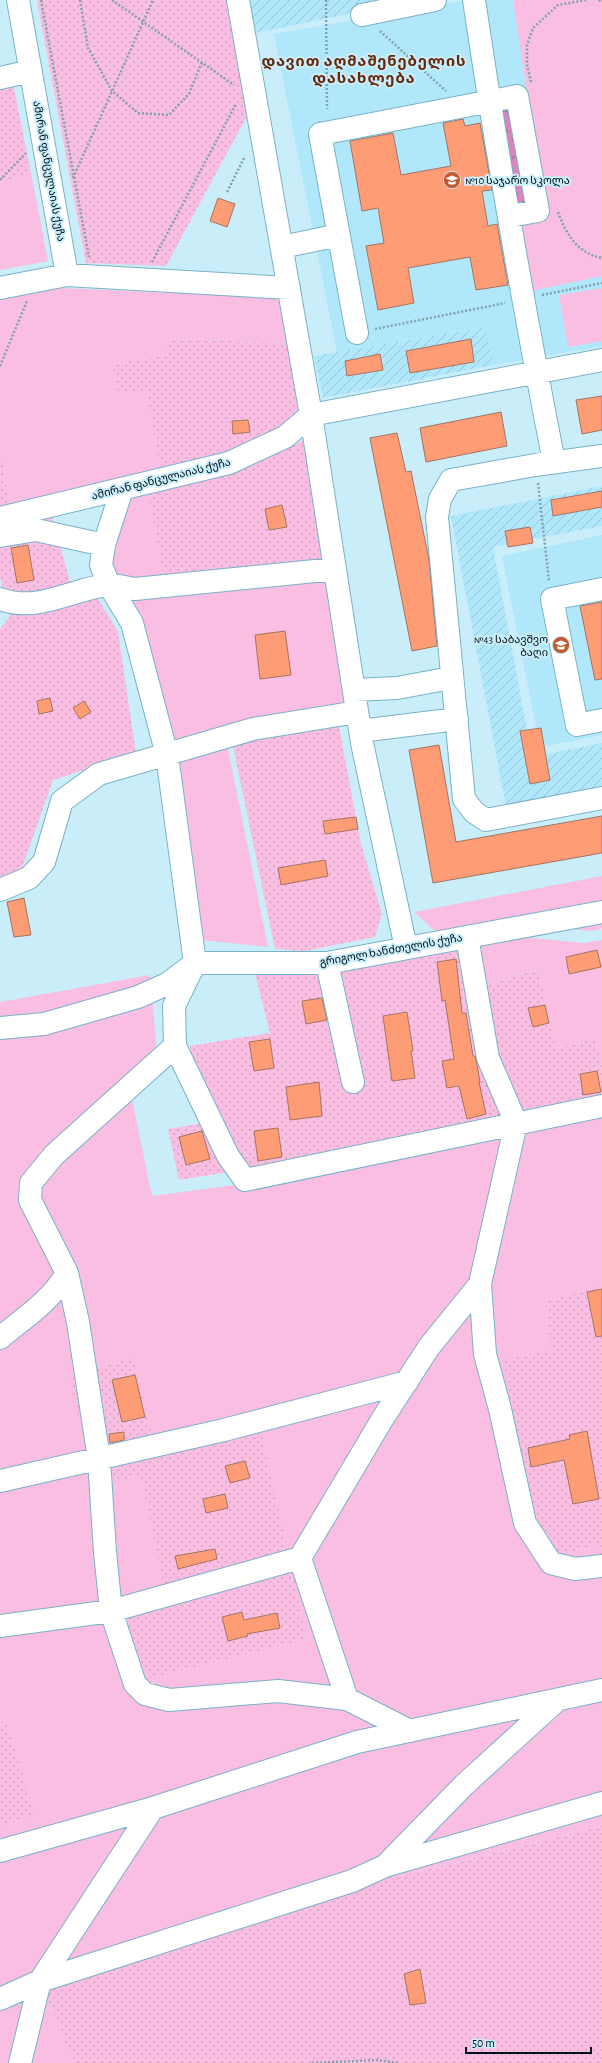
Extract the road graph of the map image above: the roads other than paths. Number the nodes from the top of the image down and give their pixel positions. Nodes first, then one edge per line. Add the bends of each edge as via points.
1 (18, 0) edge
2 (238, 0) edge
3 (436, 0) edge
4 (474, 0) edge
5 (362, 15) road end
6 (31, 70) junction
7 (0, 78) edge
8 (489, 102) junction
9 (510, 216) junction
10 (339, 235) junction
11 (282, 247) junction
12 (68, 275) junction
13 (0, 288) edge
14 (289, 288) junction
15 (357, 333) road end
16 (602, 360) edge
17 (537, 373) junction
18 (311, 415) junction
19 (602, 456) edge
20 (545, 463) junction
21 (122, 489) junction
22 (0, 518) edge
23 (0, 536) edge
24 (104, 545) junction
25 (335, 569) junction
26 (109, 585) junction
27 (602, 589) edge
28 (0, 599) edge
29 (451, 678) junction
30 (354, 690) junction
31 (457, 719) junction
32 (602, 720) edge
33 (358, 722) junction
34 (167, 755) junction
35 (602, 798) edge
36 (0, 890) edge
37 (601, 916) edge
38 (467, 937) junction
39 (406, 948) junction
40 (195, 963) junction
41 (327, 963) junction
42 (0, 1028) edge
43 (175, 1046) junction
44 (354, 1082) dead end
45 (602, 1106) edge
46 (516, 1123) junction
47 (67, 1273) junction
48 (480, 1284) junction
49 (0, 1338) edge
50 (407, 1382) junction
51 (99, 1459) junction
52 (0, 1481) edge
53 (300, 1558) junction
54 (602, 1566) edge
55 (111, 1611) junction
56 (0, 1626) edge
57 (602, 1690) edge
58 (347, 1700) junction
59 (558, 1700) junction
60 (410, 1731) junction
61 (602, 1803) edge
62 (153, 1808) junction
63 (0, 1851) edge
64 (385, 1866) junction
65 (40, 1981) junction
66 (0, 1999) edge
67 (20, 2063) edge

1 - 6 street, ამირან ფანცულაიას ქუჩა
2 - 11 street
3 - 5 street
4 - 8 street
6 - 7 street
6 - 12 street, ამირან ფანცულაიას ქუჩა
8 - 9 street
8 - 9 street via 517,96 538,211
8 - 10 street via 320,134
9 - 17 street via 522,299
10 - 11 street
10 - 15 street
11 - 14 street
12 - 13 street
12 - 14 street
14 - 18 street
16 - 17 street
17 - 18 street
17 - 20 street
18 - 21 street, ამირან ფანცულაიას ქუჩა via 286,437 229,463
18 - 25 street
19 - 20 street
20 - 29 street via 451,480 440,499 437,517
21 - 22 street, ამირან ფანცულაიას ქუჩა
21 - 24 street
23 - 24 street via 36,530
24 - 26 street via 101,565
25 - 26 street via 135,589
25 - 30 street
26 - 28 street via 40,604
26 - 34 street via 132,623
27 - 32 street via 552,599 577,725
29 - 30 street via 397,688
29 - 31 street
30 - 33 street
31 - 33 street
31 - 35 street via 464,799 474,812 486,820
33 - 34 street via 253,728
33 - 39 street
34 - 36 street via 99,774 62,801 44,862 29,878
34 - 40 street
37 - 38 street, გრიგოლ ხანძთელის ქუჩა
38 - 39 street, გრიგოლ ხანძთელის ქუჩა
38 - 46 street via 488,1058
39 - 41 street, გრიგოლ ხანძთელის ქუჩა
40 - 41 street, გრიგოლ ხანძთელის ქუჩა
40 - 42 street via 167,984 138,996 44,1024
40 - 43 street via 174,1006
41 - 44 street
43 - 46 street via 228,1156 245,1180
43 - 47 street via 54,1155 32,1183 30,1200
45 - 46 street
46 - 48 street
47 - 49 street via 58,1289 48,1299
47 - 51 street via 78,1322
48 - 50 street via 429,1347
48 - 54 street via 485,1354 525,1523 551,1563 575,1569
50 - 51 street via 224,1430
50 - 53 street
51 - 52 street
51 - 55 street
53 - 55 street
53 - 58 street
55 - 56 street
55 - 58 street via 135,1684 145,1694 169,1700 278,1691
57 - 59 street
58 - 60 street
59 - 60 street
59 - 64 street via 464,1785
60 - 62 street via 357,1742
61 - 64 street
62 - 63 street
62 - 65 street
64 - 65 street via 352,1881
65 - 66 street
65 - 67 street

